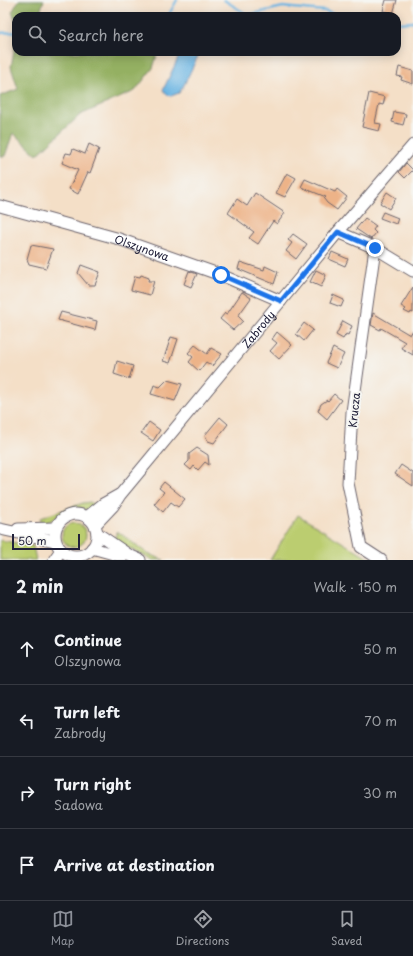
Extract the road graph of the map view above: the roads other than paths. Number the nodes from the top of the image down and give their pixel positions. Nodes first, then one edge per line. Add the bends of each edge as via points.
1 (413, 145) edge
2 (0, 206) edge
3 (338, 232) junction
4 (375, 248) junction
5 (413, 271) edge
6 (281, 301) junction
7 (93, 525) junction
8 (56, 528) junction
9 (5, 530) edge
10 (92, 548) junction
11 (63, 551) edge
12 (129, 555) junction
13 (54, 560) edge
14 (140, 560) edge
15 (381, 560) edge

1 - 3 street, Zabrody
2 - 6 street, Olszynowa via 116,238 221,275
3 - 4 street
3 - 6 street, Zabrody
4 - 5 street
4 - 15 street, Krucza via 352,412 348,483 361,547
6 - 7 street, Zabrody via 120,495 103,504
7 - 8 street via 81,514 63,518
7 - 10 street
7 - 12 street
8 - 9 street
8 - 11 street
9 - 11 street
10 - 11 street via 82,555
10 - 12 street via 117,555
11 - 13 street
12 - 14 street

